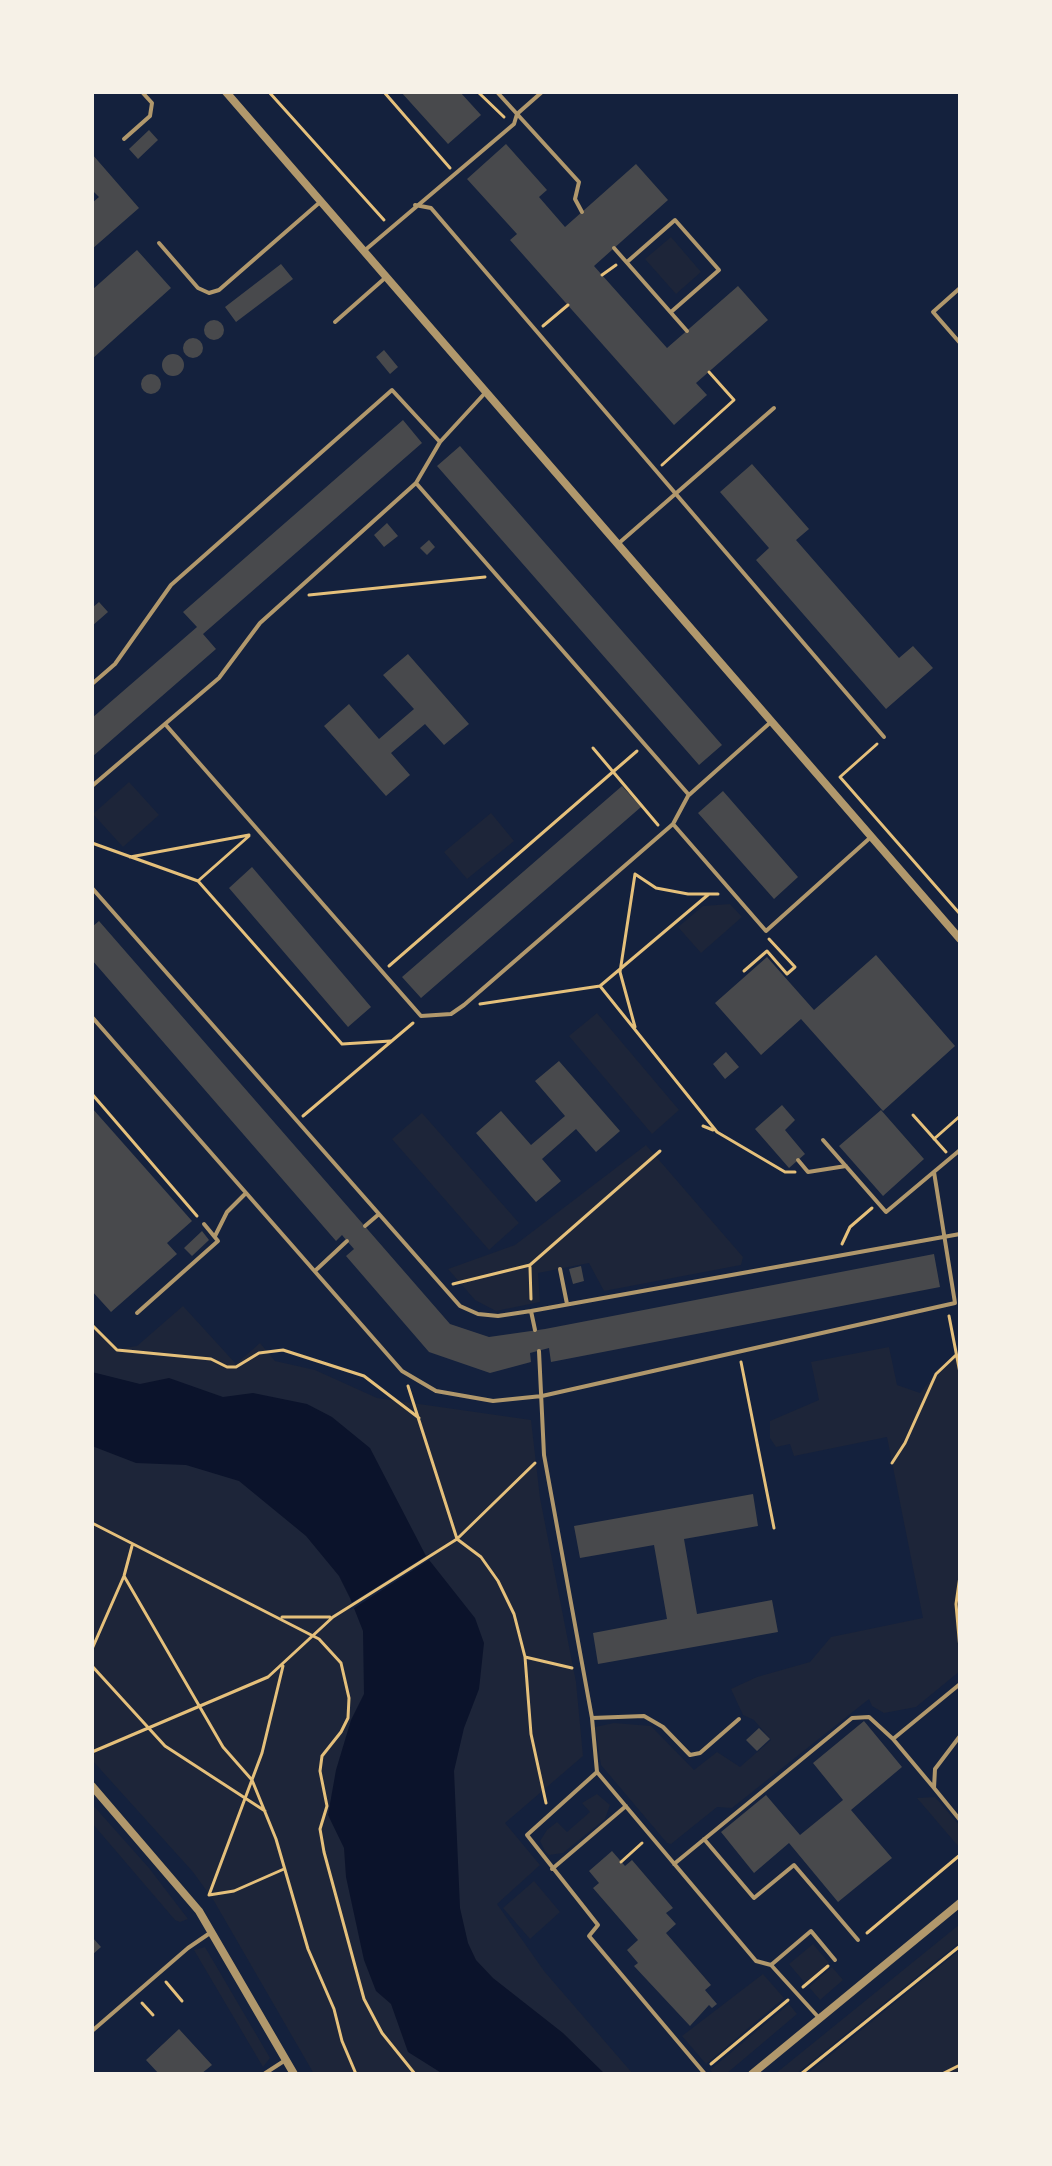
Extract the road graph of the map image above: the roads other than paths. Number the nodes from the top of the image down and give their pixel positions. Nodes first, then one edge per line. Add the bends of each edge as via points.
1 (142, 92) edge
2 (226, 92) edge
3 (497, 92) edge
4 (542, 92) edge
5 (517, 114) junction
6 (124, 139) dead end
7 (321, 201) junction
8 (415, 205) junction
9 (582, 212) dead end
10 (159, 243) dead end
11 (614, 248) dead end
12 (364, 251) junction
13 (627, 262) junction
14 (387, 277) junction
15 (960, 288) edge
16 (671, 312) junction
17 (335, 322) dead end
18 (687, 331) dead end
19 (960, 343) edge
20 (487, 392) junction
21 (774, 408) dead end
22 (440, 442) junction
23 (416, 483) junction
24 (676, 493) junction
25 (619, 543) junction
26 (92, 684) edge
27 (772, 721) junction
28 (165, 724) junction
29 (884, 737) road end
30 (92, 786) edge
31 (689, 795) junction
32 (673, 824) junction
33 (873, 836) junction
34 (92, 888) edge
35 (960, 939) edge
36 (92, 1017) edge
37 (823, 1140) dead end
38 (960, 1150) edge
39 (798, 1160) dead end
40 (846, 1166) junction
41 (934, 1172) junction
42 (246, 1193) junction
43 (379, 1214) junction
44 (204, 1224) road end
45 (365, 1226) dead end
46 (960, 1234) edge
47 (214, 1236) junction
48 (944, 1237) junction
49 (347, 1241) dead end
50 (560, 1269) dead end
51 (316, 1270) junction
52 (958, 1302) edge
53 (567, 1304) junction
54 (531, 1311) junction
55 (137, 1313) dead end
56 (535, 1330) dead end
57 (539, 1351) dead end
58 (542, 1396) junction
59 (960, 1684) edge
60 (592, 1718) junction
61 (739, 1719) dead end
62 (960, 1736) edge
63 (893, 1739) junction
64 (597, 1772) junction
65 (92, 1786) edge
66 (934, 1788) junction
67 (626, 1806) junction
68 (960, 1820) edge
69 (704, 1839) junction
70 (674, 1864) junction
71 (552, 1869) junction
72 (960, 1903) edge
73 (212, 1932) junction
74 (858, 1940) road end
75 (835, 1960) road end
76 (771, 1965) junction
77 (820, 2019) junction
78 (92, 2031) edge
79 (286, 2060) junction
80 (704, 2072) edge
81 (264, 2074) edge
82 (294, 2074) edge
83 (752, 2074) edge

1 - 6 lane via 152,103 150,116
2 - 7 street
3 - 5 lane
4 - 5 lane
5 - 8 lane via 514,124
5 - 9 lane via 579,182 575,199
7 - 10 lane via 219,290 209,293 198,288
7 - 12 street
8 - 12 lane
8 - 24 lane via 431,208
11 - 13 lane
12 - 14 street
13 - 16 lane
13 - 16 lane via 675,220 719,270
14 - 17 lane
14 - 20 street
15 - 19 lane via 933,312
16 - 18 lane
20 - 22 lane
20 - 25 street
21 - 24 lane
22 - 23 lane
22 - 26 lane via 392,390 171,585 115,664
23 - 28 lane via 260,623 219,678
23 - 31 lane
24 - 25 lane
24 - 29 lane
25 - 27 street
27 - 31 lane
27 - 33 street
28 - 30 lane
28 - 32 lane via 421,1016 451,1014 464,1005
31 - 32 lane
32 - 33 lane via 766,931
33 - 35 street
34 - 43 lane
36 - 42 lane
37 - 40 lane
38 - 41 lane
39 - 40 lane via 808,1172
40 - 41 lane via 886,1212
41 - 48 lane
42 - 47 lane
42 - 51 lane
43 - 45 lane
43 - 54 lane via 460,1306 498,1316
44 - 47 lane
46 - 48 lane
47 - 55 lane via 218,1241
48 - 52 lane
48 - 53 lane
49 - 51 lane
50 - 53 lane
51 - 58 lane via 402,1371 436,1391 493,1401
52 - 58 lane
53 - 54 lane
54 - 56 lane
57 - 58 lane
58 - 60 lane via 544,1455
59 - 63 lane
60 - 61 lane via 644,1716 690,1755 700,1753
60 - 64 lane
62 - 66 lane via 935,1769
63 - 66 lane
63 - 69 lane via 869,1717 852,1718
64 - 67 lane
64 - 71 lane via 527,1835
65 - 73 street via 178,1883
66 - 68 lane
67 - 70 lane
67 - 71 lane
69 - 70 lane
69 - 74 lane via 754,1898 794,1865
70 - 76 lane via 756,1961
71 - 80 lane via 598,1925 589,1936
72 - 77 street
73 - 78 lane
73 - 79 street
75 - 76 lane via 811,1931
76 - 77 lane
77 - 83 street
79 - 81 lane
79 - 82 street

